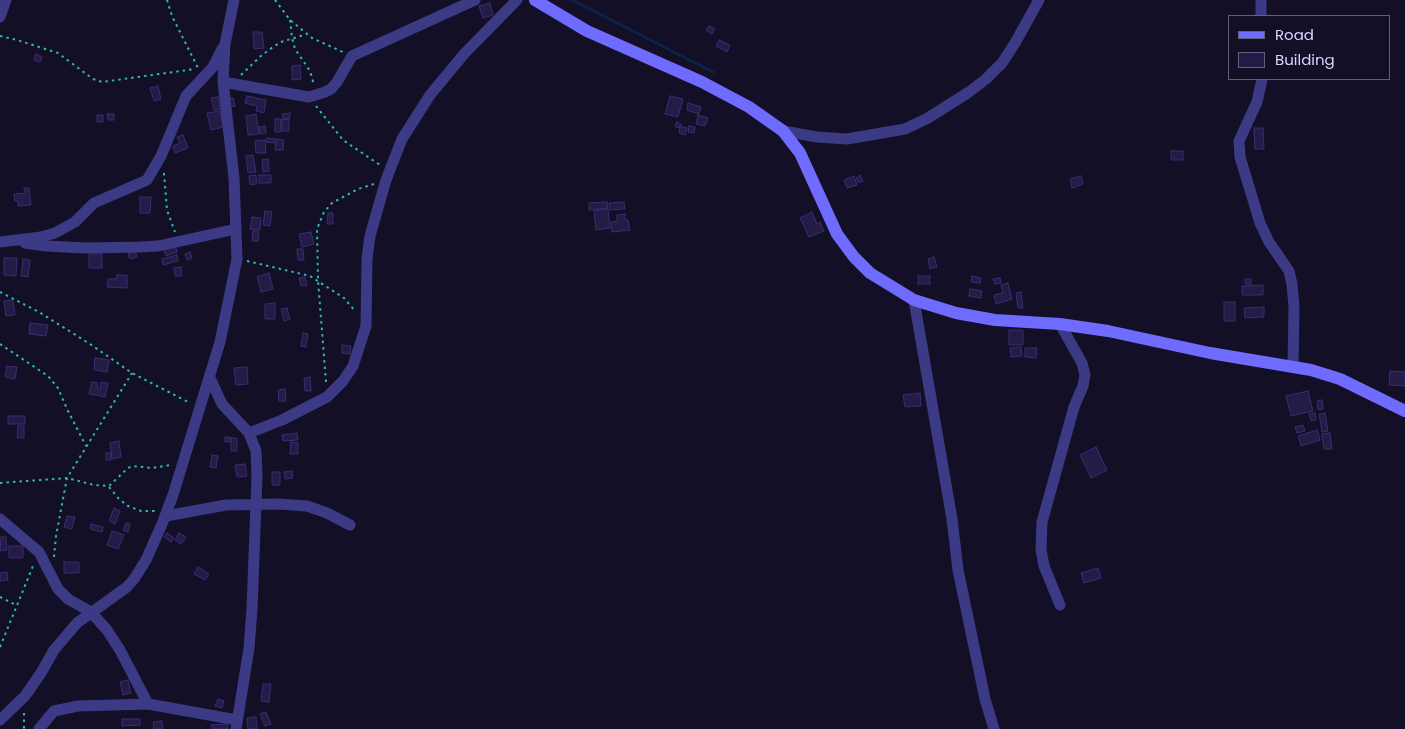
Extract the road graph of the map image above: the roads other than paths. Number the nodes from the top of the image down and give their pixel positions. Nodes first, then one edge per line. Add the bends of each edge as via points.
1 (6, 0) edge
2 (234, 0) edge
3 (475, 0) edge
4 (517, 0) edge
5 (535, 0) edge
6 (1039, 0) edge
7 (1261, 0) edge
8 (1261, 15) edge
9 (0, 17) edge
10 (225, 44) junction
11 (1262, 80) edge
12 (228, 83) junction
13 (783, 131) junction
14 (236, 229) junction
15 (13, 241) junction
16 (0, 242) edge
17 (914, 300) junction
18 (1060, 324) junction
19 (1294, 366) junction
20 (210, 378) junction
21 (1405, 411) edge
22 (248, 433) junction
23 (256, 505) junction
24 (167, 514) junction
25 (0, 519) edge
26 (350, 525) dead end
27 (1060, 605) dead end
28 (91, 612) junction
29 (148, 704) junction
30 (0, 720) edge
31 (236, 725) edge
32 (39, 729) edge
33 (994, 729) edge

1 - 9 street
2 - 10 street
3 - 12 street via 352,56 331,89 313,96
4 - 22 street via 464,54 430,95 402,140 370,236 366,326 353,366 327,397
5 - 13 street via 587,30 702,82 749,107
6 - 13 street via 1002,63 969,92 928,118 905,129 848,139
7 - 8 street
10 - 12 street
10 - 15 street via 213,67 201,73 186,96 161,156 147,180 94,204 66,228 41,237
11 - 19 street via 1257,102 1239,141 1240,157 1260,223 1288,270 1292,284
12 - 14 street
13 - 17 street via 800,153 837,234 854,257 870,273
14 - 15 street via 140,247 86,248
14 - 20 street via 237,259
15 - 16 street
17 - 18 street via 956,313 995,320
17 - 33 street via 958,570
18 - 19 street via 1108,330 1210,353
18 - 27 street via 1082,363 1085,375 1042,522 1044,566
19 - 21 street via 1340,379
20 - 22 street via 222,404
20 - 24 street
22 - 23 street via 256,451
23 - 24 street via 226,505
23 - 26 street via 307,506
23 - 31 street via 249,640
24 - 28 street via 134,579 127,588
25 - 28 street via 39,552 58,589
28 - 29 street via 120,650
28 - 30 street via 65,636 26,696
29 - 31 street
29 - 32 street via 65,708 54,712

